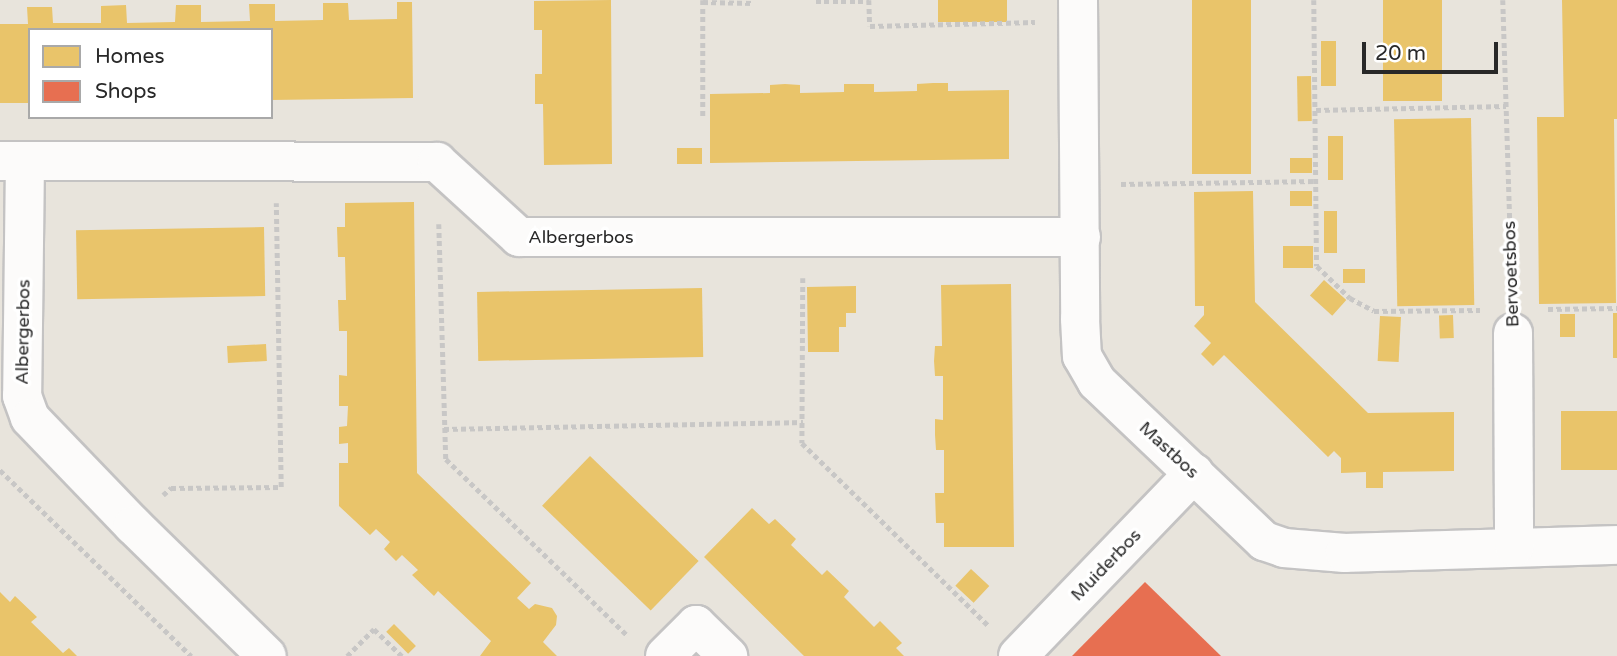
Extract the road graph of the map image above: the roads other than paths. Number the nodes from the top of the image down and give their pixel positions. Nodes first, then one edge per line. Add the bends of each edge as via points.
1 (1078, 10) edge
2 (13, 161) edge
3 (1082, 237) junction
4 (1512, 321) road end
5 (1194, 473) junction
6 (1617, 545) edge
7 (1514, 547) junction
8 (649, 648) edge
9 (267, 656) edge
10 (728, 656) edge
11 (1018, 656) edge

1 - 3 street, Mastbos
2 - 3 street, Albergerbos via 437,162 519,237
2 - 9 street, Albergerbos via 22,396 30,418
3 - 5 street, Mastbos via 1082,356 1097,382
4 - 7 street, Bervoetsbos
5 - 7 street, Mastbos via 1264,541 1284,548 1345,553
5 - 11 street, Muiderbos
6 - 7 street, Mastbos
8 - 10 street via 696,625

